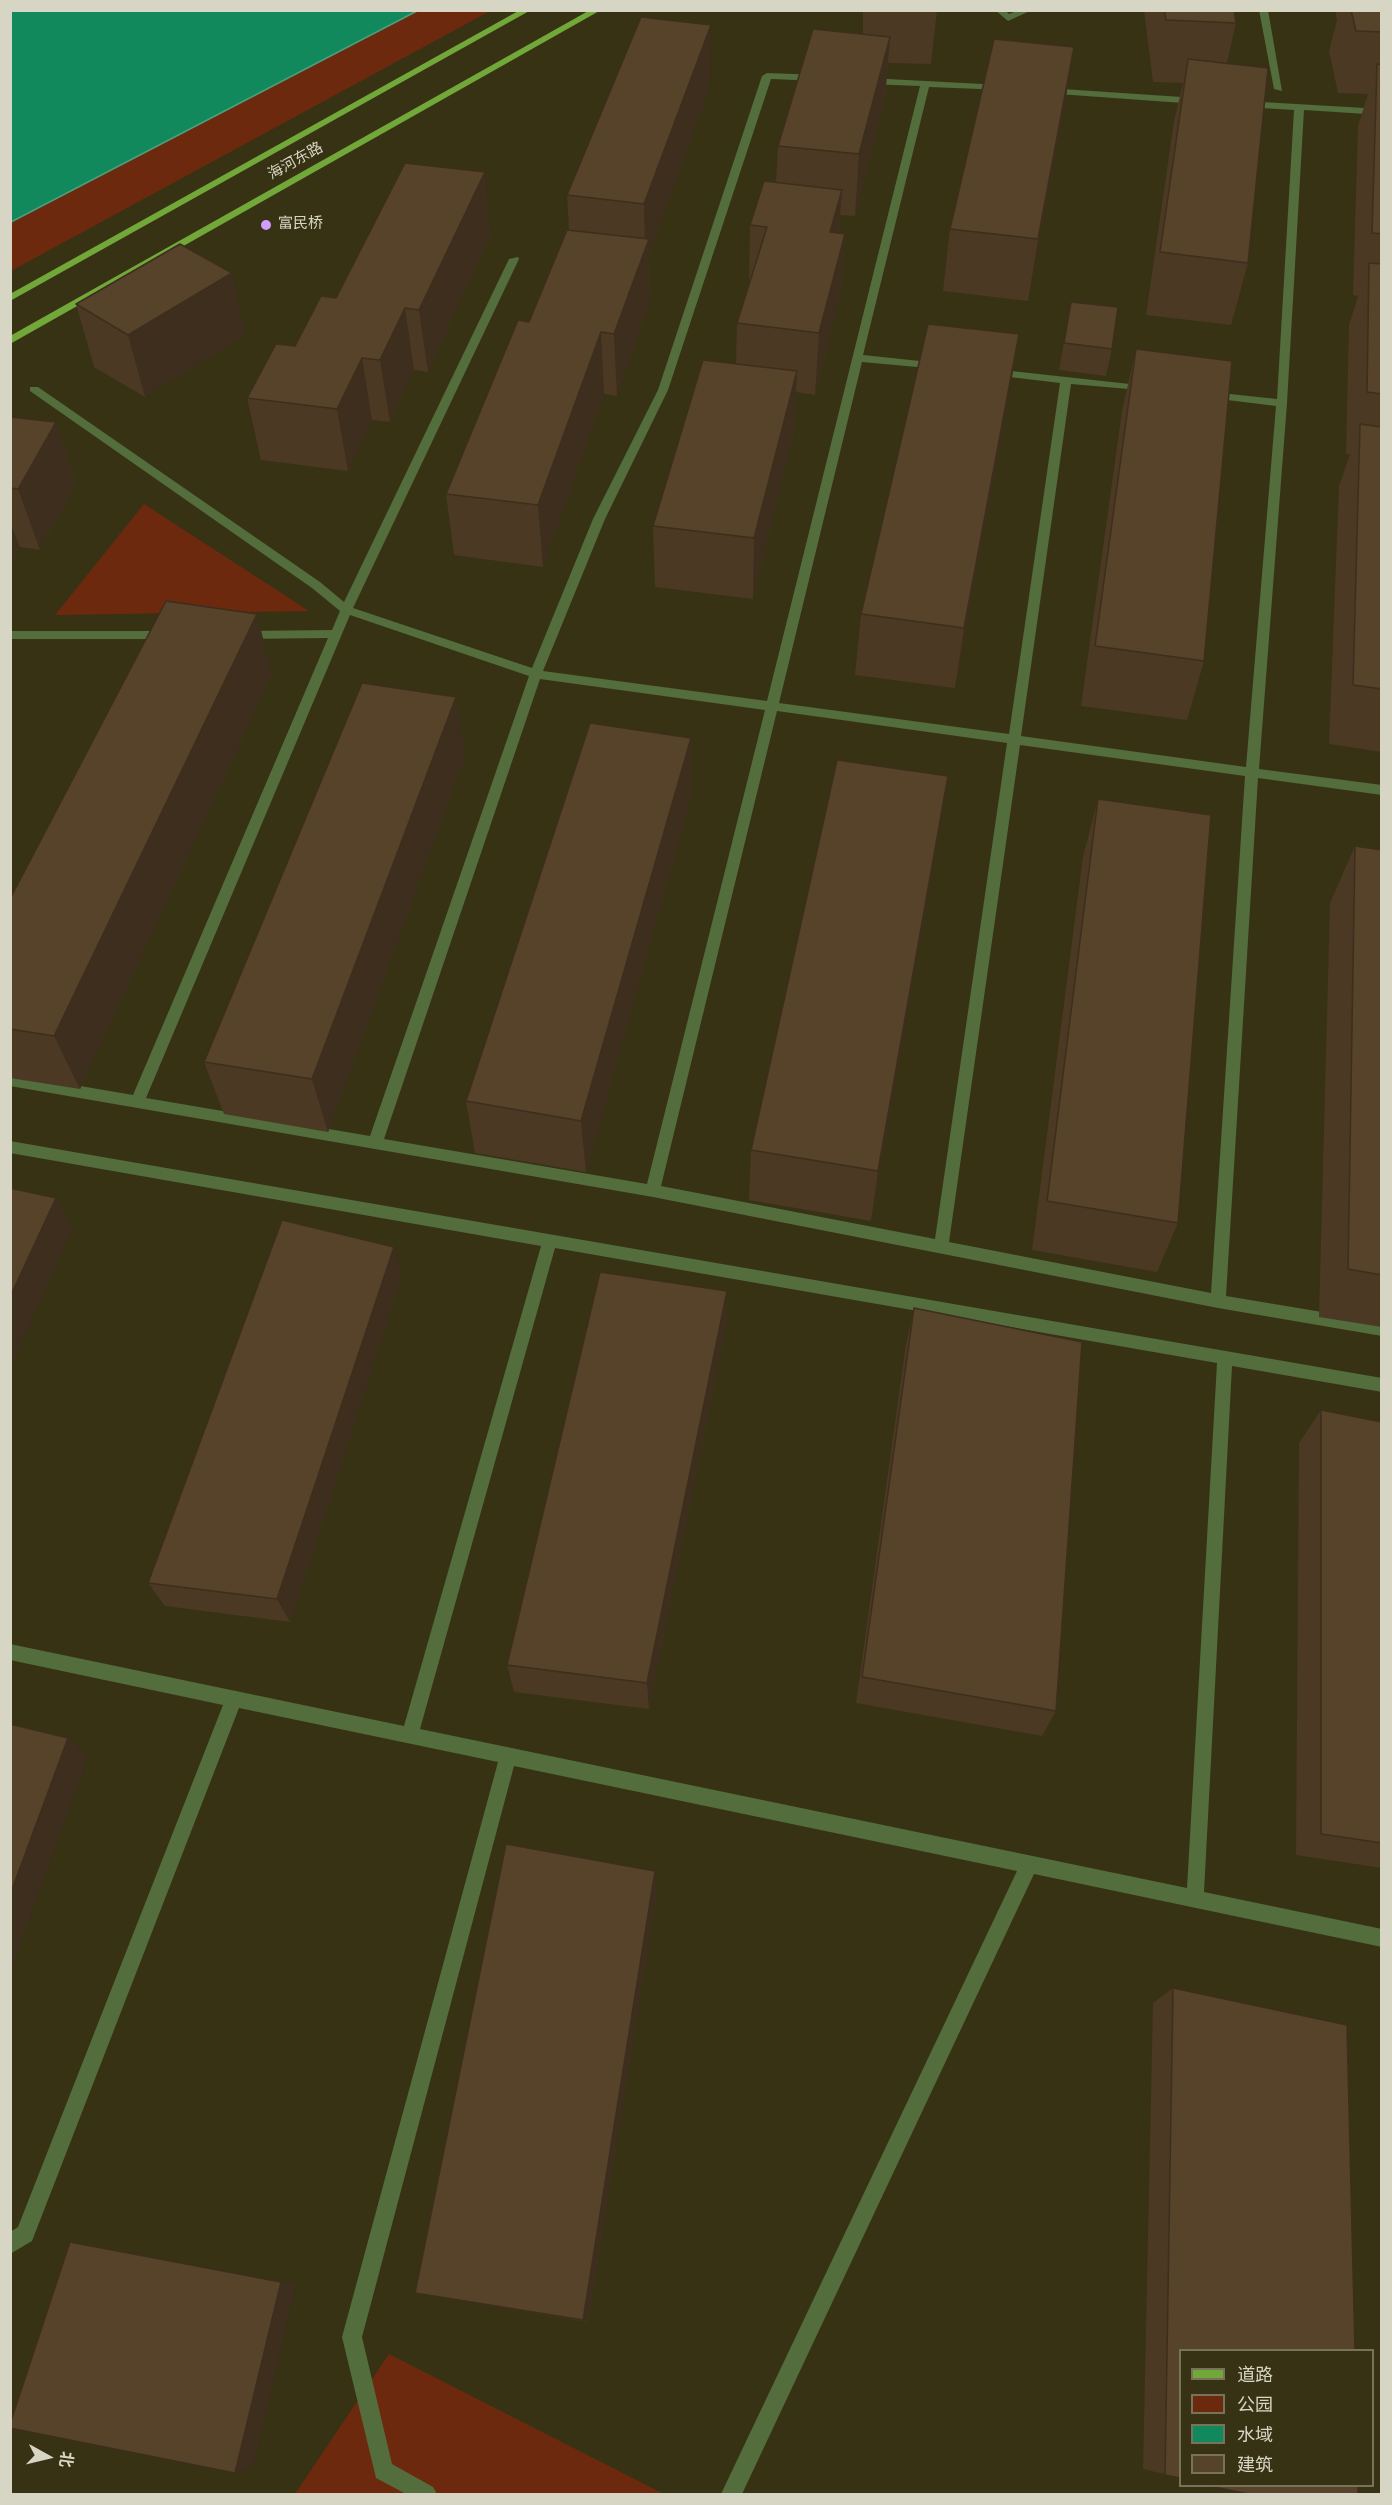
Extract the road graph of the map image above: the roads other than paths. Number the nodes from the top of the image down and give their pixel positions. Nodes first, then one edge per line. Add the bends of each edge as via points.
1 (527, 10) edge
2 (597, 10) edge
3 (999, 10) edge
4 (1028, 10) edge
5 (1263, 10) edge
6 (835, 79) edge
7 (857, 80) edge
8 (925, 84) junction
9 (1007, 89) edge
10 (1279, 89) dead end
11 (1042, 91) edge
12 (1206, 102) edge
13 (1229, 103) edge
14 (1299, 108) junction
15 (1382, 112) edge
16 (514, 259) dead end
17 (10, 298) edge
18 (10, 341) edge
19 (860, 358) junction
20 (951, 368) edge
21 (986, 371) edge
22 (1066, 380) junction
23 (34, 389) dead end
24 (1157, 390) edge
25 (1203, 394) edge
26 (1282, 403) junction
27 (346, 610) junction
28 (336, 634) junction
29 (10, 635) edge
30 (185, 635) edge
31 (232, 635) edge
32 (536, 674) junction
33 (772, 706) junction
34 (1014, 740) junction
35 (1252, 772) junction
36 (1382, 790) edge
37 (10, 1080) edge
38 (138, 1101) junction
39 (375, 1143) junction
40 (10, 1147) edge
41 (653, 1191) junction
42 (550, 1241) junction
43 (941, 1247) junction
44 (1218, 1301) junction
45 (1382, 1329) edge
46 (1225, 1358) junction
47 (1382, 1385) edge
48 (10, 1652) edge
49 (234, 1698) junction
50 (410, 1735) junction
51 (508, 1756) junction
52 (1029, 1866) junction
53 (1195, 1899) junction
54 (1382, 1938) edge
55 (10, 2244) edge
56 (426, 2494) edge
57 (731, 2494) edge

1 - 17 main road, 海河东路
2 - 18 main road, 海河东路
3 - 4 street via 1008,18
5 - 10 street
6 - 32 street via 767,76 663,390 599,519
7 - 8 street
8 - 9 street
8 - 19 street
11 - 12 street
13 - 14 street
14 - 15 street
14 - 26 street
16 - 27 street
19 - 20 street
19 - 33 street
21 - 22 street
22 - 24 street
22 - 34 street
23 - 27 street via 316,585
25 - 26 street
26 - 35 street
27 - 28 street
27 - 32 street
28 - 31 street
28 - 38 street
29 - 30 street
32 - 33 street
32 - 39 street
33 - 34 street
33 - 41 street
34 - 35 street
34 - 43 street
35 - 36 street
35 - 44 street
37 - 38 street
38 - 39 street
39 - 41 street
40 - 42 street
41 - 43 street
42 - 46 street
42 - 50 street
43 - 44 street
44 - 45 street
46 - 47 street
46 - 53 street
48 - 49 street
49 - 50 street
49 - 55 street via 25,2234
50 - 51 street
51 - 52 street
51 - 56 street via 352,2337 383,2471
52 - 53 street
52 - 57 street
53 - 54 street

